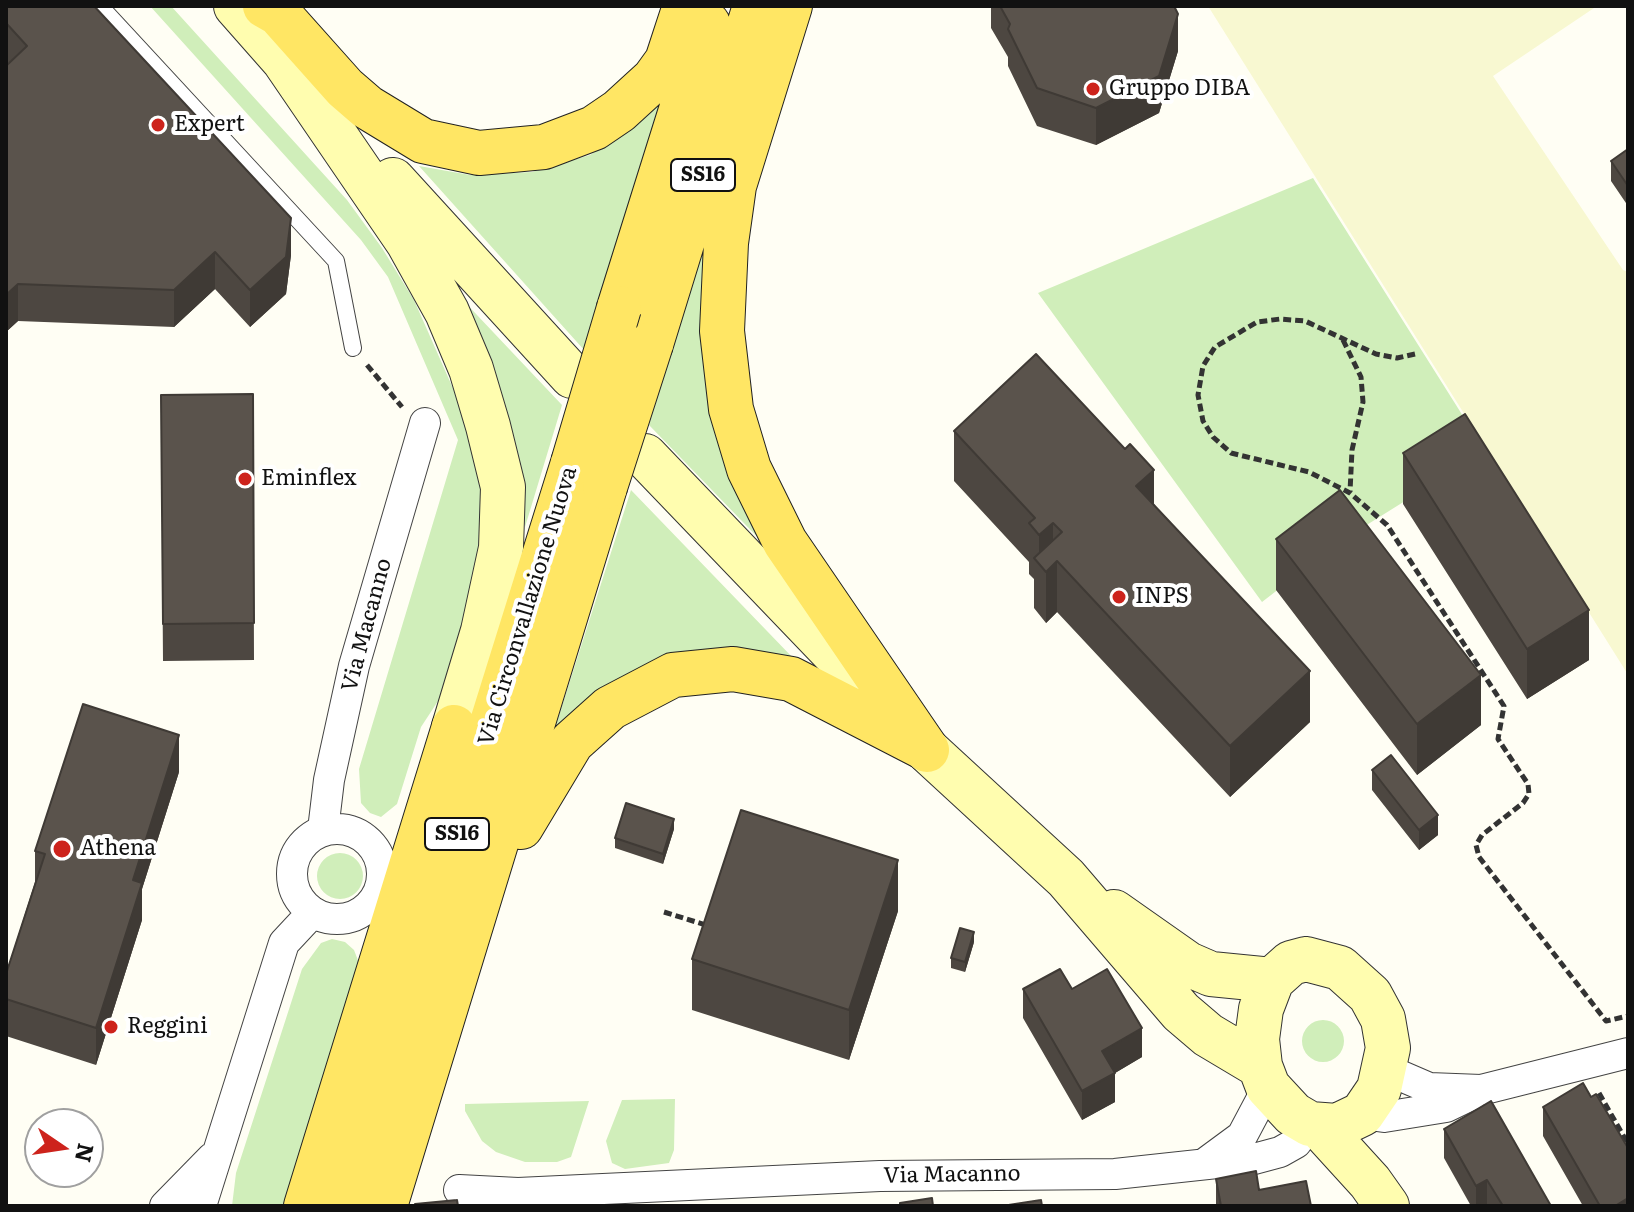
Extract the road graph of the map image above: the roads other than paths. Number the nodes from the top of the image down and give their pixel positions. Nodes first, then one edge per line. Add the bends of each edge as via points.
1 (100, 6) edge
2 (236, 6) edge
3 (265, 6) edge
4 (685, 6) edge
5 (713, 6) edge
6 (755, 6) edge
7 (790, 6) edge
8 (283, 59) junction
9 (353, 348) road end
10 (572, 376) dead end
11 (413, 415) road end
12 (645, 456) dead end
13 (589, 475) junction
14 (454, 727) junction
15 (927, 750) junction
16 (323, 830) junction
17 (378, 852) junction
18 (1066, 878) junction
19 (478, 907) junction
20 (312, 913) junction
21 (358, 915) junction
22 (377, 969) junction
23 (1272, 980) junction
24 (1628, 1053) edge
25 (1385, 1069) junction
26 (1264, 1076) junction
27 (1481, 1090) junction
28 (1337, 1121) junction
29 (216, 1154) junction
30 (1203, 1165) junction
31 (459, 1190) dead end
32 (703, 1194) edge
33 (1379, 1194) edge
34 (165, 1206) edge
35 (201, 1206) edge
36 (306, 1206) edge
37 (341, 1206) edge
38 (385, 1206) edge

1 - 9 lane via 336,261
2 - 8 street
3 - 4 main road via 279,14 345,88 397,127 423,141 493,153 544,147 594,128 619,111 667,61
5 - 13 main road, Via Circonvallazione Nuova / SS16, bridge via 619,308
6 - 13 main road, Via Circonvallazione Nuova / SS16, bridge via 651,344
7 - 15 main road via 734,186 723,286 723,364 737,436 785,542
8 - 10 street
8 - 14 street via 408,242 453,326 488,426 503,487 501,548
11 - 16 street, Via Macanno via 329,780
12 - 15 street
13 - 19 main road, Via Circonvallazione Nuova / SS16
13 - 37 main road, Via Circonvallazione Nuova / SS16
14 - 17 street via 436,742 407,830
14 - 22 main road
15 - 18 street
15 - 19 main road via 791,679 733,669 673,675 610,708 572,742
16 - 17 street via 352,831
16 - 20 street via 301,847 292,873 301,902
17 - 21 street via 383,877 379,892
18 - 23 street via 1188,964 1211,974
18 - 26 street via 1181,1012
19 - 38 main road, Via Circonvallazione Nuova / SS16
20 - 21 street via 343,920
20 - 29 street via 284,943
21 - 22 street via 371,938
22 - 36 main road
23 - 25 street via 1291,963 1306,959 1340,968 1370,995 1383,1019
23 - 26 street via 1257,1039
24 - 27 street
25 - 27 street via 1429,1088
25 - 28 street via 1379,1089
26 - 28 street via 1279,1101
26 - 30 street via 1242,1136
27 - 28 street via 1446,1107
28 - 30 street, Via Macanno via 1280,1152
28 - 33 street
29 - 34 street
29 - 35 street
30 - 32 street, Via Macanno
31 - 32 street, Via Macanno

